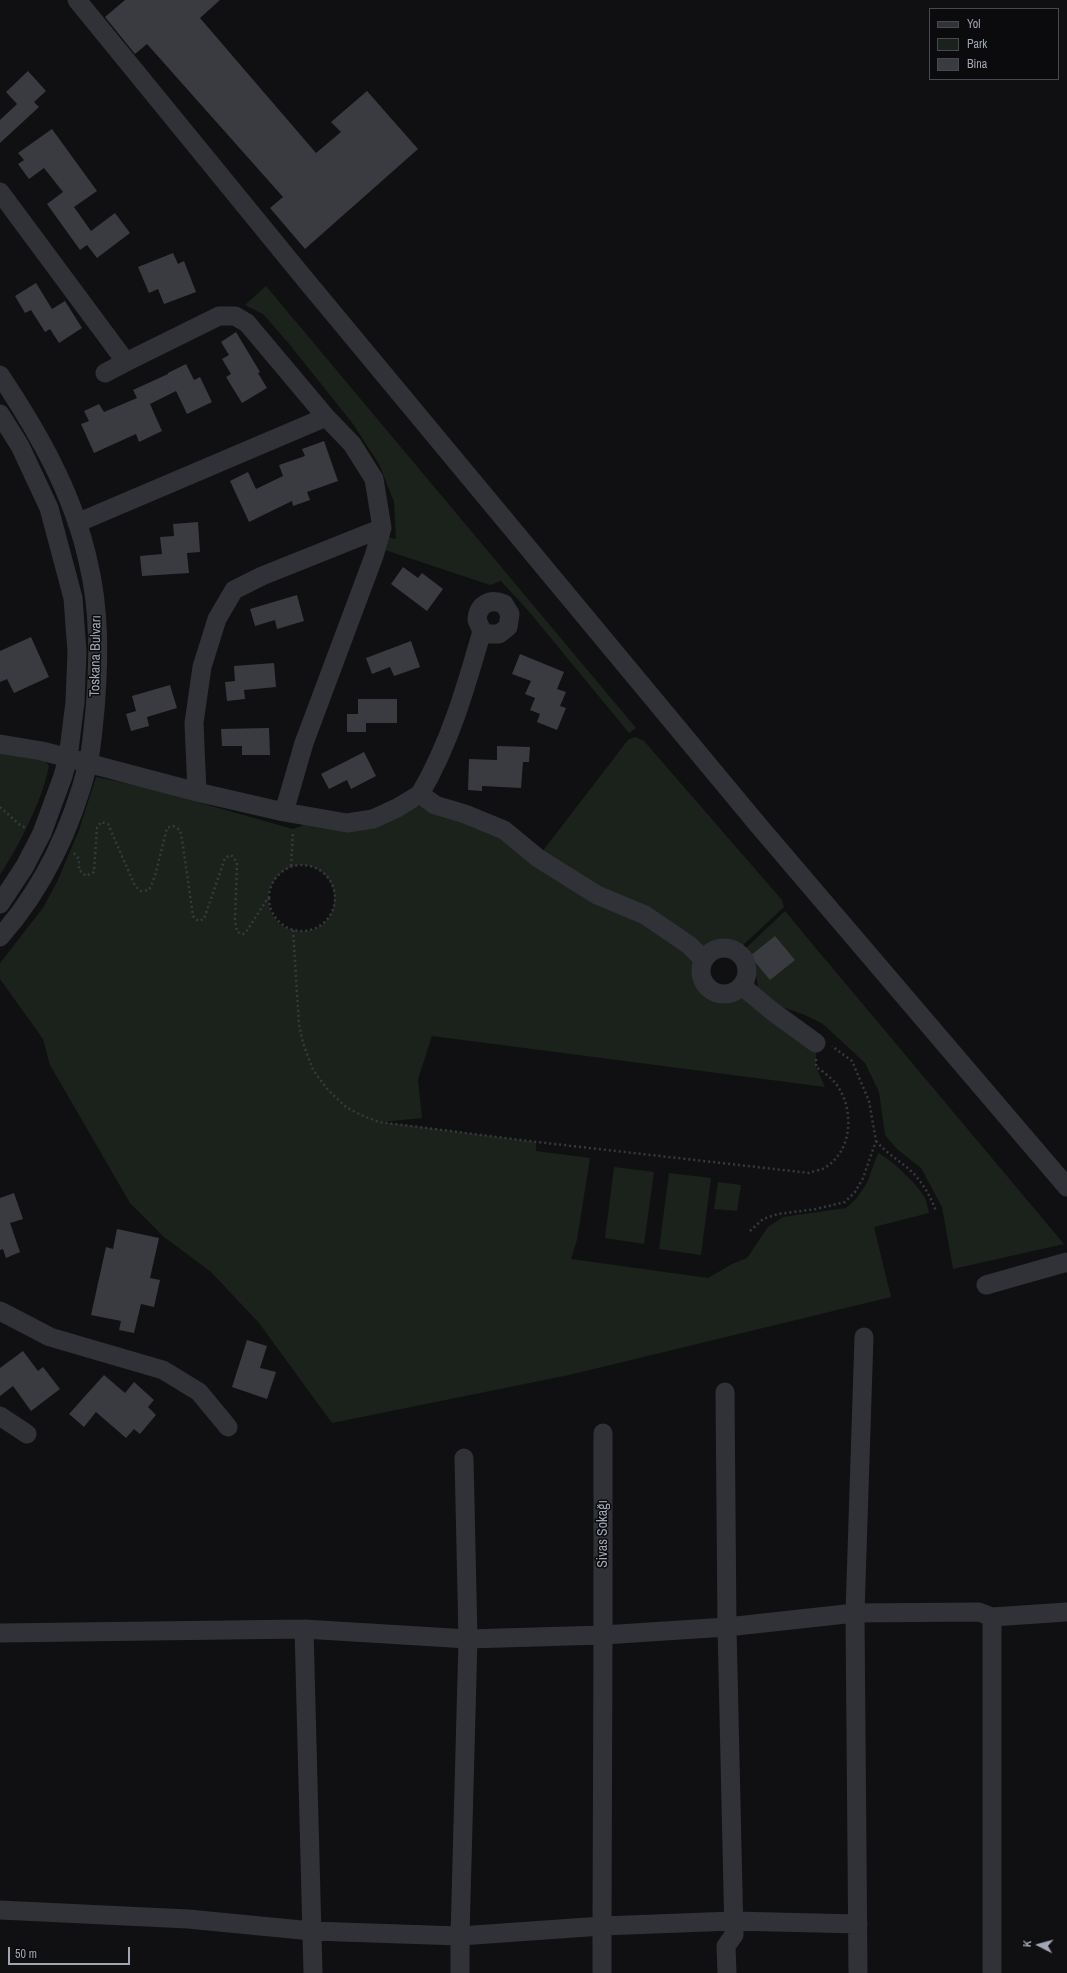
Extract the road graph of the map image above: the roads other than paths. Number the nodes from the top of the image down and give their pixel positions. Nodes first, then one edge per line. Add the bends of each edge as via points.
1 (76, 0) edge
2 (0, 192) edge
3 (126, 362) junction
4 (105, 373) dead end
5 (0, 375) edge
6 (0, 414) edge
7 (326, 417) junction
8 (77, 523) junction
9 (382, 528) junction
10 (482, 631) dead end
11 (0, 744) edge
12 (68, 758) junction
13 (88, 763) junction
14 (197, 792) junction
15 (420, 794) junction
16 (284, 812) junction
17 (0, 904) edge
18 (0, 937) edge
19 (704, 960) junction
20 (742, 986) junction
21 (816, 1044) road end
22 (1067, 1187) edge
23 (1067, 1262) edge
24 (986, 1285) dead end
25 (0, 1311) edge
26 (864, 1338) dead end
27 (725, 1392) dead end
28 (0, 1416) edge
29 (228, 1427) dead end
30 (603, 1433) dead end
31 (27, 1434) dead end
32 (464, 1458) dead end
33 (1067, 1612) edge
34 (855, 1613) junction
35 (992, 1617) junction
36 (727, 1626) junction
37 (304, 1629) junction
38 (0, 1633) edge
39 (603, 1635) junction
40 (468, 1639) junction
41 (0, 1910) edge
42 (733, 1922) junction
43 (858, 1924) junction
44 (602, 1926) junction
45 (312, 1930) junction
46 (460, 1936) junction
47 (313, 1973) edge
48 (460, 1973) edge
49 (602, 1973) edge
50 (727, 1973) edge
51 (858, 1973) edge
52 (992, 1973) edge

1 - 22 street via 754,820
2 - 3 street
3 - 4 street
3 - 7 street via 219,316 235,316 247,323
5 - 8 street, Toskana Bulvarı via 23,409 57,470
6 - 12 street, Toskana Bulvarı via 20,446 49,508 73,598 77,652 76,694
7 - 8 street
7 - 9 street via 352,444 374,479
8 - 13 street, Toskana Bulvarı via 88,561 96,605 98,666
9 - 14 street via 262,576 234,590 217,619 202,667 194,723
9 - 16 street via 374,556 304,743
10 - 15 street via 448,738 436,767
11 - 12 street
12 - 13 street
12 - 17 street, Toskana Bulvarı via 42,833 25,866
13 - 14 street
13 - 18 street, Toskana Bulvarı via 60,842 44,874 25,906
14 - 16 street
15 - 16 street via 373,819 347,823
15 - 19 street via 435,805 504,830 538,858 596,895 645,915 689,945
19 - 20 street via 702,976 709,989 716,993 730,994
19 - 20 street via 708,954 723,948 731,948 738,952 747,964 746,979
20 - 21 street
23 - 24 street
25 - 29 street via 50,1337 162,1370 200,1392
26 - 34 street
27 - 36 street
28 - 31 street
30 - 39 street, Sivas Sokağı
32 - 40 street
33 - 35 street
34 - 35 street via 980,1612
34 - 36 street
34 - 43 street
35 - 52 street
36 - 39 street
36 - 42 street
37 - 38 street
37 - 40 street
37 - 45 street
39 - 40 street
39 - 44 street, Sivas Sokağı
40 - 46 street
41 - 45 street via 188,1919
42 - 43 street
42 - 44 street
42 - 50 street via 734,1935 726,1946
43 - 51 street
44 - 46 street
44 - 49 street, Sivas Sokağı
45 - 46 street
45 - 47 street
46 - 48 street

